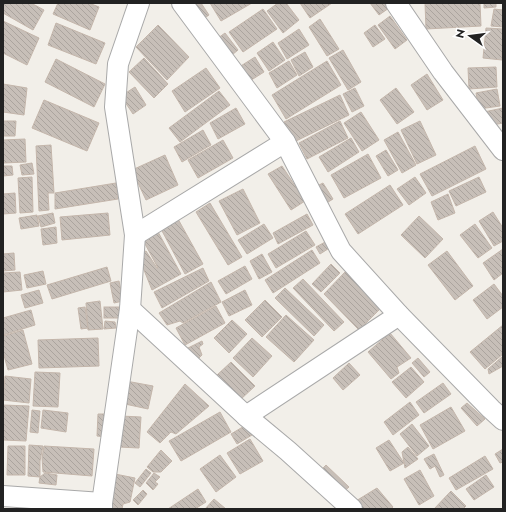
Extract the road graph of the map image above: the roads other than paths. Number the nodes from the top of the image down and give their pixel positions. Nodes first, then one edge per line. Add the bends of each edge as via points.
1 (139, 3) edge
2 (182, 3) edge
3 (396, 3) edge
4 (285, 142) junction
5 (503, 150) edge
6 (135, 235) junction
7 (130, 309) junction
8 (399, 315) junction
9 (246, 416) junction
10 (503, 420) edge
11 (3, 496) edge
12 (102, 506) edge
13 (352, 509) edge

1 - 6 street via 118,64 115,107
2 - 4 street
3 - 5 street via 443,72
4 - 6 street
4 - 8 street via 341,252
6 - 7 street
7 - 9 street
7 - 12 street
8 - 9 street
8 - 10 street
9 - 13 street
11 - 12 street

